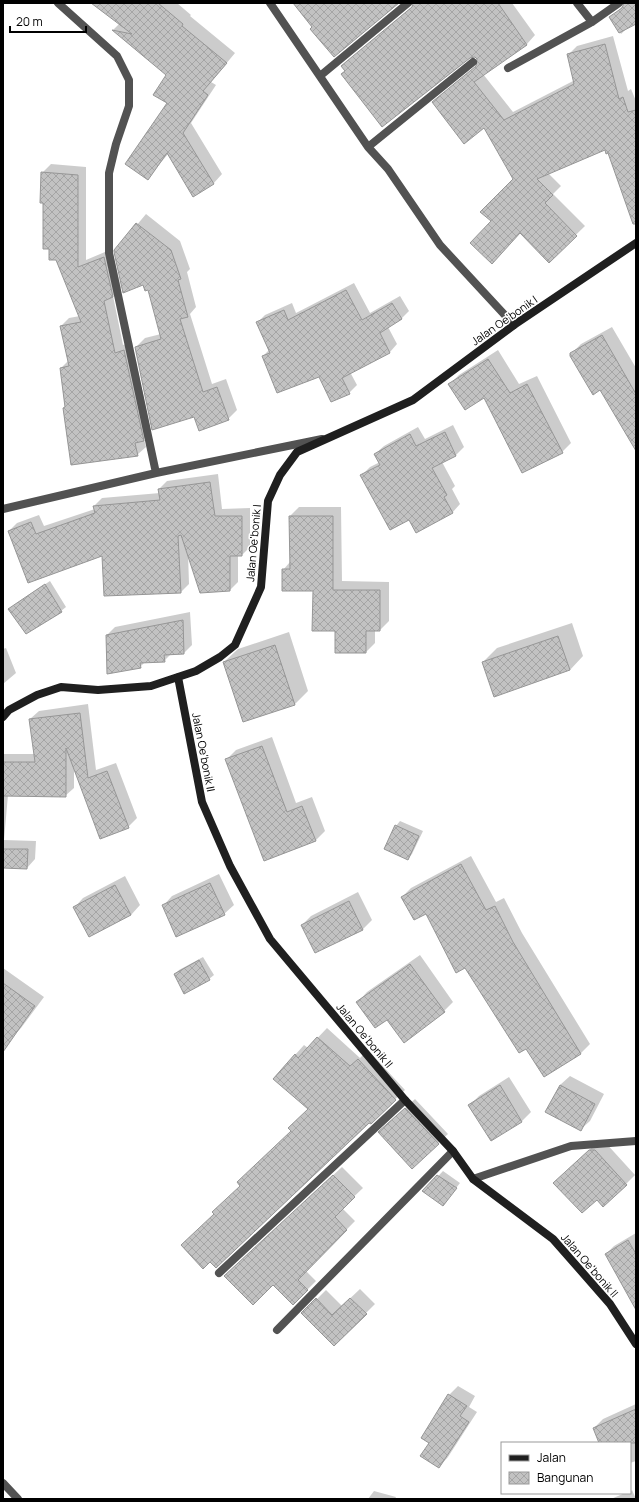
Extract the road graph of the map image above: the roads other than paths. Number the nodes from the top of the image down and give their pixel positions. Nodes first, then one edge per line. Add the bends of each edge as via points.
1 (58, 3) edge
2 (270, 3) edge
3 (408, 3) edge
4 (577, 3) edge
5 (619, 3) edge
6 (592, 22) junction
7 (473, 62) dead end
8 (508, 68) dead end
9 (320, 76) junction
10 (368, 147) junction
11 (636, 243) edge
12 (514, 325) junction
13 (329, 437) junction
14 (156, 473) junction
15 (3, 509) edge
16 (178, 677) junction
17 (3, 717) edge
18 (405, 1100) junction
19 (636, 1141) edge
20 (453, 1151) junction
21 (472, 1179) junction
22 (219, 1273) dead end
23 (277, 1330) dead end
24 (636, 1344) edge
25 (3, 1483) edge
26 (18, 1499) edge

1 - 14 street via 117,56 129,80 129,106 109,172 109,252
2 - 9 street
3 - 9 street
4 - 6 street
5 - 6 street
6 - 8 street
7 - 10 street
9 - 10 street
10 - 12 street via 388,169 440,244
11 - 12 street, Jalan Oe'bonik I
12 - 13 street, Jalan Oe'bonik I via 412,400
13 - 14 street
13 - 16 street, Jalan Oe'bonik I via 297,452 280,475 268,501 261,587 235,645 196,671
14 - 15 street
16 - 17 street, Jalan Oe'bonik I via 151,686 98,690 61,687 37,695 9,710
16 - 18 street, Jalan Oe'bonik II via 202,802 230,866 270,939
18 - 20 street, Jalan Oe'bonik II
18 - 22 street
19 - 21 street via 570,1146
20 - 21 street, Jalan Oe'bonik II
20 - 23 street
21 - 24 street, Jalan Oe'bonik II via 553,1239 610,1304
25 - 26 street

